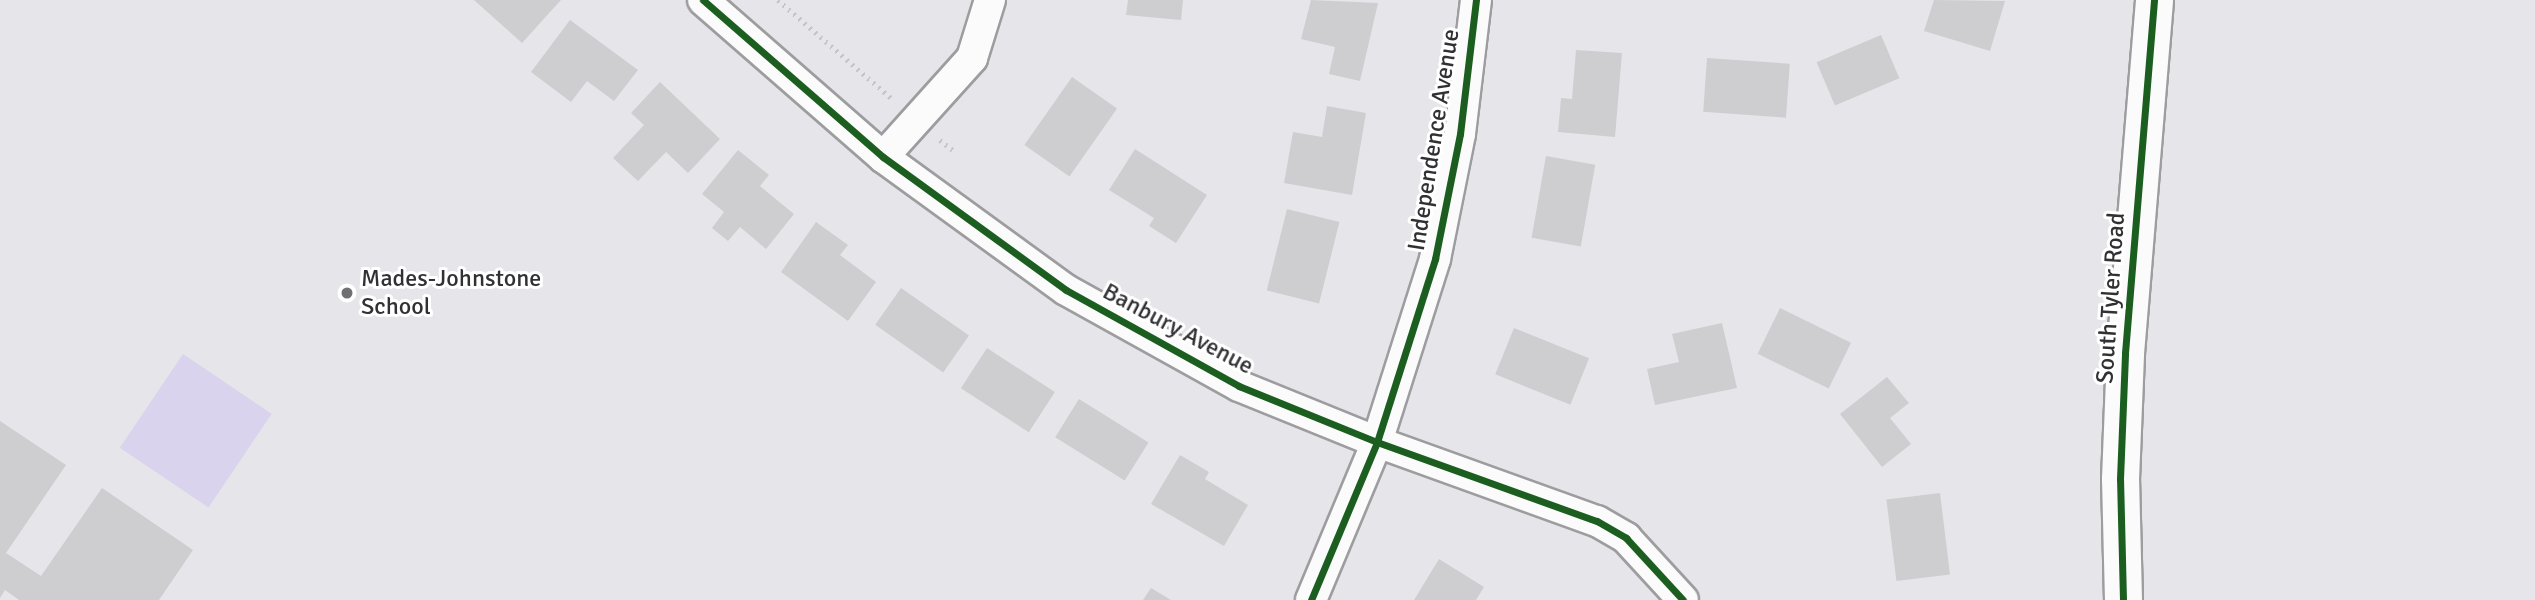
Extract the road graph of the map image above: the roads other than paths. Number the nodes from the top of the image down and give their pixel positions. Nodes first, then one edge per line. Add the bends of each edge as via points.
1 (704, 0) edge
2 (990, 0) edge
3 (1476, 0) edge
4 (2154, 0) edge
5 (883, 157) junction
6 (1377, 442) junction
7 (1311, 600) edge
8 (1683, 600) edge
9 (2123, 600) edge

1 - 5 street, Banbury Avenue
2 - 5 street via 972,58
3 - 6 street, Independence Avenue via 1460,134 1435,259
4 - 9 street, South Tyler Road via 2124,366 2120,480
5 - 6 street, Banbury Avenue via 1016,257 1124,324 1239,386
6 - 7 street, Independence Avenue
6 - 8 street, Banbury Avenue via 1597,521 1626,538

